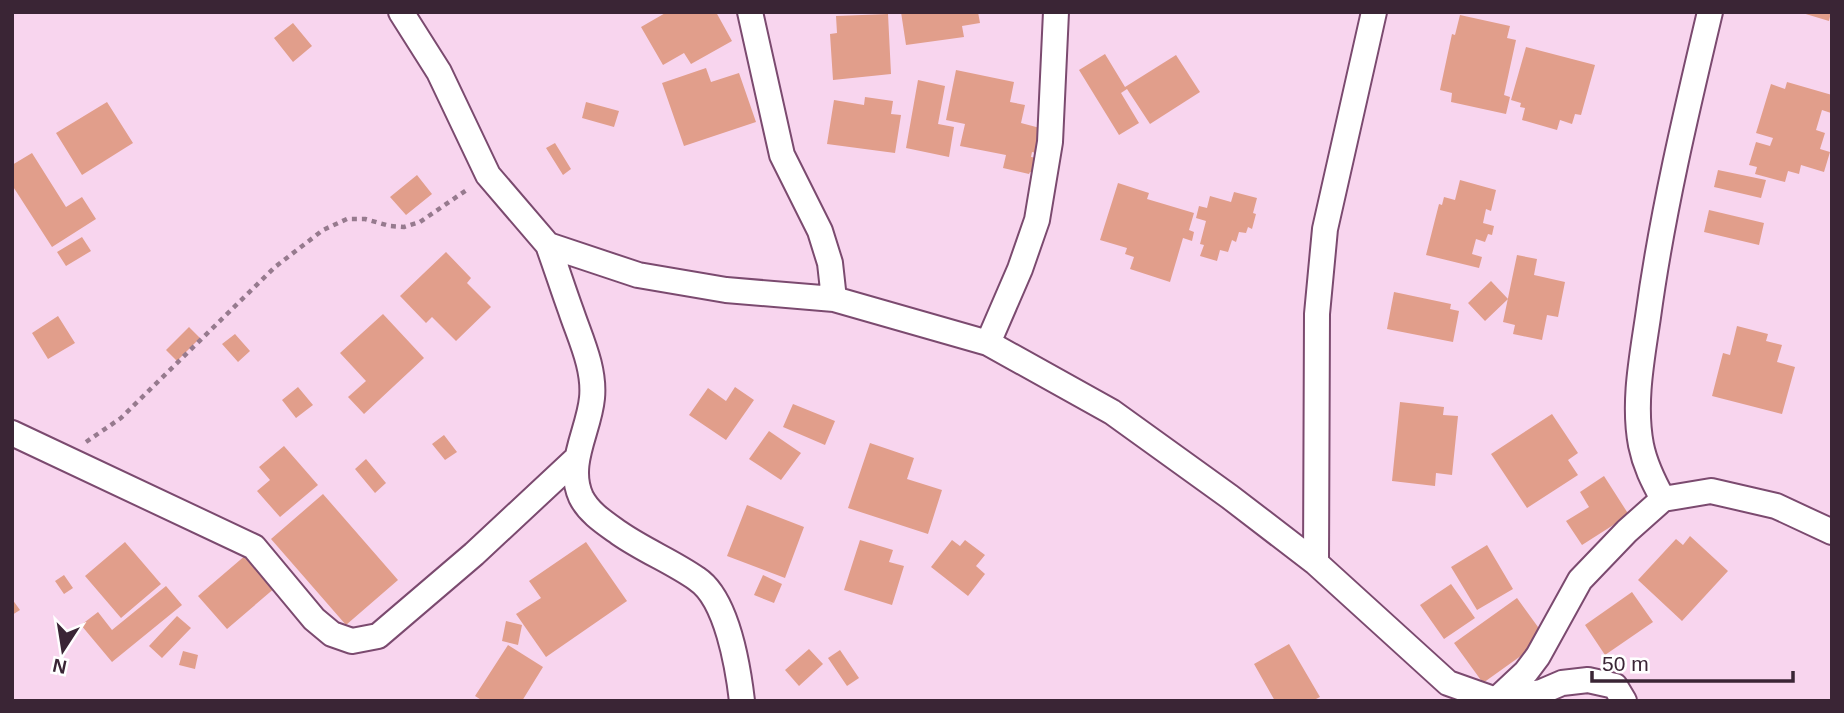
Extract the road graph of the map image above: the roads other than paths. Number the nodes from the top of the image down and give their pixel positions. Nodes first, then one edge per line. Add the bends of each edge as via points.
1 (401, 12) edge
2 (750, 12) edge
3 (1056, 12) edge
4 (1374, 12) edge
5 (1710, 12) edge
6 (548, 245) junction
7 (834, 299) junction
8 (988, 343) junction
9 (12, 433) edge
10 (576, 458) junction
11 (1663, 499) junction
12 (1832, 532) edge
13 (1316, 563) junction
14 (1495, 700) edge
15 (742, 701) edge
16 (1624, 701) edge

1 - 6 street via 439,72 488,175
2 - 7 street via 782,155 820,231
3 - 8 street via 1050,142 1037,220
4 - 13 street via 1325,229 1317,314
5 - 11 street via 1655,268 1638,382 1640,442 1649,475
6 - 7 street via 638,275 726,290
6 - 10 street via 592,379 592,399
7 - 8 street
8 - 13 street via 1112,412
9 - 10 street via 254,547 314,619 332,634 352,641 378,636
10 - 15 street via 581,495 591,511 644,550 699,580 714,597 733,643
11 - 12 street via 1711,491 1776,506
11 - 14 street via 1580,580 1538,656
13 - 14 street via 1448,683
14 - 16 street via 1588,680 1615,686

